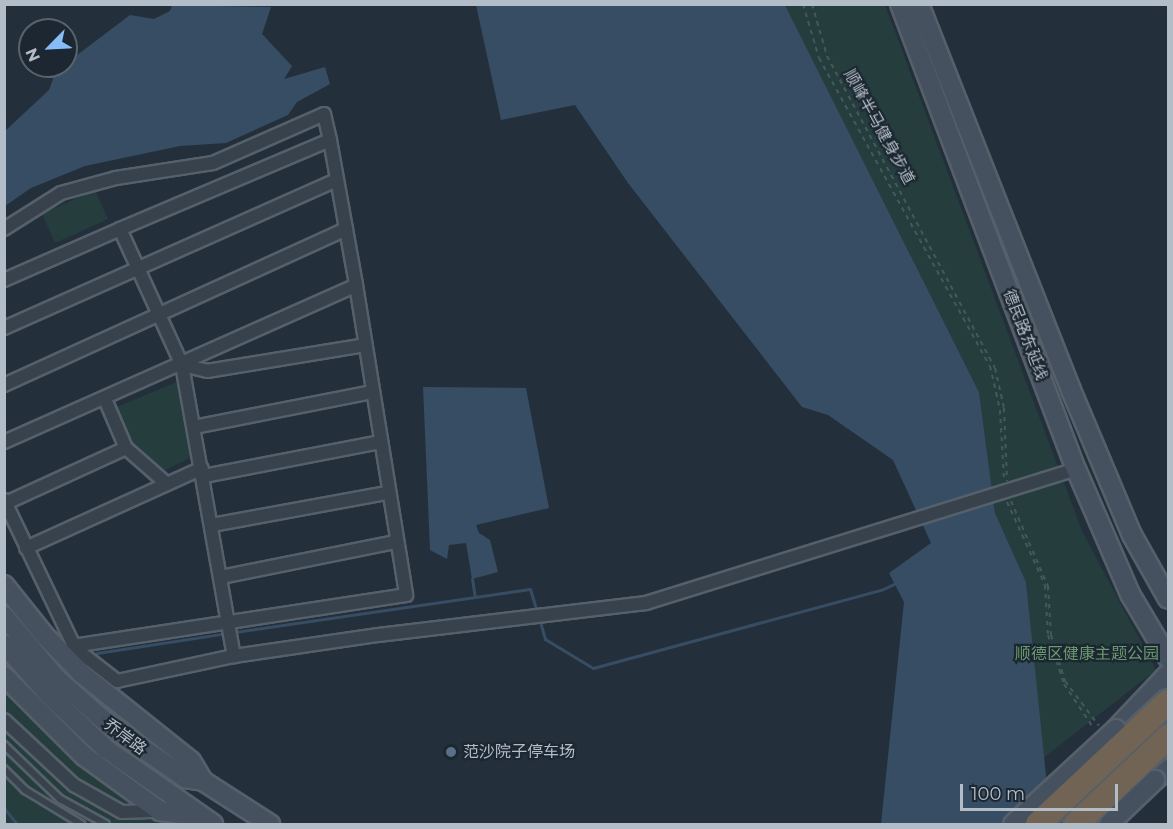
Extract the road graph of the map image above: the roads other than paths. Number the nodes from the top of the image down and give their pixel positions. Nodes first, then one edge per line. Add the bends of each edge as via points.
1 (900, 4) edge
2 (919, 4) edge
3 (330, 140) junction
4 (337, 180) junction
5 (4, 229) edge
6 (120, 229) junction
7 (346, 229) junction
8 (138, 269) junction
9 (4, 280) edge
10 (356, 285) junction
11 (159, 314) junction
12 (4, 328) edge
13 (365, 345) junction
14 (182, 365) junction
15 (4, 385) edge
16 (372, 392) junction
17 (105, 399) junction
18 (194, 427) junction
19 (4, 442) edge
20 (380, 442) junction
21 (126, 448) junction
22 (1076, 469) junction
23 (203, 472) junction
24 (166, 483) junction
25 (387, 493) junction
26 (5, 501) edge
27 (212, 525) junction
28 (394, 542) junction
29 (26, 548) junction
30 (221, 577) junction
31 (4, 585) edge
32 (1168, 599) edge
33 (4, 616) edge
34 (229, 624) junction
35 (44, 635) junction
36 (4, 644) edge
37 (74, 646) junction
38 (233, 651) junction
39 (1168, 657) edge
40 (1168, 674) edge
41 (4, 676) edge
42 (117, 681) junction
43 (96, 686) junction
44 (1168, 702) edge
45 (4, 720) edge
46 (1168, 737) edge
47 (4, 745) edge
48 (4, 769) edge
49 (1162, 775) edge
50 (203, 781) junction
51 (166, 805) junction
52 (208, 821) edge
53 (81, 825) edge
54 (106, 825) edge
55 (270, 825) edge
56 (1013, 825) edge
57 (1038, 825) edge
58 (1076, 825) edge
59 (1109, 825) edge

1 - 22 street, 德民路东延线
2 - 32 street, 德民路东延线 via 1071,390 1132,535
3 - 4 street
3 - 5 street via 324,114 213,163 116,178 61,193
3 - 6 street
4 - 7 street
4 - 8 street
6 - 8 street
6 - 9 street
7 - 10 street
7 - 11 street
8 - 11 street
8 - 12 street
10 - 13 street
10 - 14 street
11 - 14 street
11 - 15 street
13 - 14 street via 207,371
13 - 16 street
14 - 17 street
14 - 18 street
16 - 18 street
16 - 20 street
17 - 19 street
17 - 21 street
18 - 23 street
20 - 23 street
20 - 25 street
21 - 24 street
21 - 26 street
22 - 38 street via 646,603
22 - 39 street, 德民路东延线 via 1130,594
23 - 24 street
23 - 27 street
24 - 29 street
25 - 27 street
25 - 28 street
26 - 29 street
27 - 30 street
28 - 30 street
28 - 34 street via 406,595
29 - 37 street
30 - 34 street
31 - 35 street
33 - 50 street, 乔岸路 via 56,678 109,725 185,778
34 - 37 street
34 - 38 street
35 - 37 street
35 - 43 street
36 - 51 street, 乔岸路 via 49,695
37 - 42 street
38 - 42 street
40 - 56 street, bridge via 1116,729
41 - 51 street via 84,756
42 - 43 street
43 - 50 street via 190,761
44 - 57 highway, bridge
45 - 51 street via 74,785 122,812
46 - 58 highway, bridge
47 - 54 lane via 60,799
48 - 53 lane via 25,790
49 - 59 street, bridge
50 - 55 street, 乔岸路
51 - 52 street

